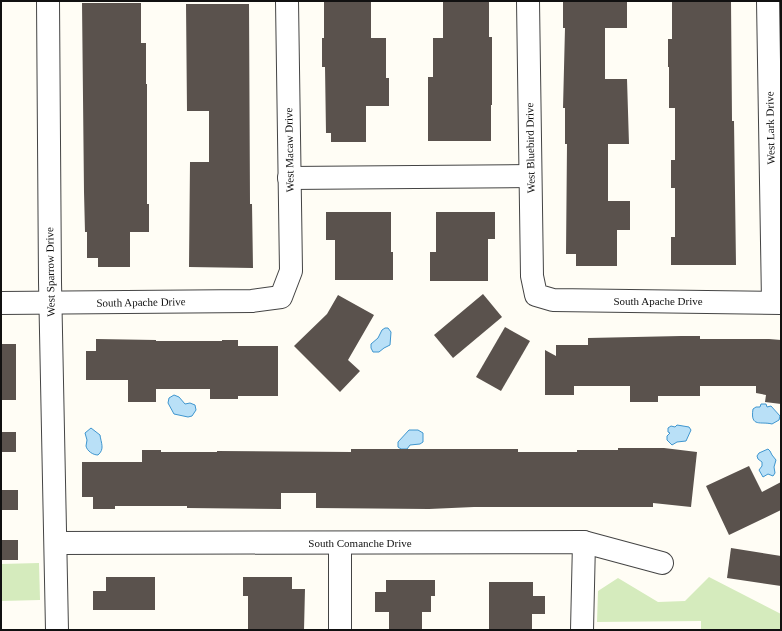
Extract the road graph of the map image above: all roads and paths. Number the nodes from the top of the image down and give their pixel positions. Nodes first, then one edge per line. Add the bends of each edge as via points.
1 (48, 1) edge
2 (286, 1) edge
3 (528, 1) edge
4 (768, 1) edge
5 (530, 176) junction
6 (290, 178) junction
7 (536, 295) joint
8 (281, 297) joint
9 (777, 302) edge
10 (1, 303) edge
11 (50, 303) junction
12 (584, 542) junction
13 (56, 543) junction
14 (340, 543) junction
15 (662, 563) dead end
16 (57, 630) edge
17 (340, 630) edge
18 (582, 630) edge

1 - 11 street, West Sparrow Drive
2 - 6 street, West Macaw Drive
3 - 5 street, West Bluebird Drive
4 - 9 street, West Lark Drive
5 - 6 street
5 - 7 street, West Bluebird Drive via 532,276
6 - 8 street, West Macaw Drive via 291,271
7 - 9 street, South Apache Drive via 553,300
8 - 11 street, South Apache Drive via 252,301
10 - 11 street, South Apache Drive
11 - 13 street, West Sparrow Drive
12 - 14 street, South Comanche Drive
12 - 15 street, South Comanche Drive
12 - 18 street
13 - 14 street, South Comanche Drive
13 - 16 street, West Sparrow Drive
14 - 17 street

